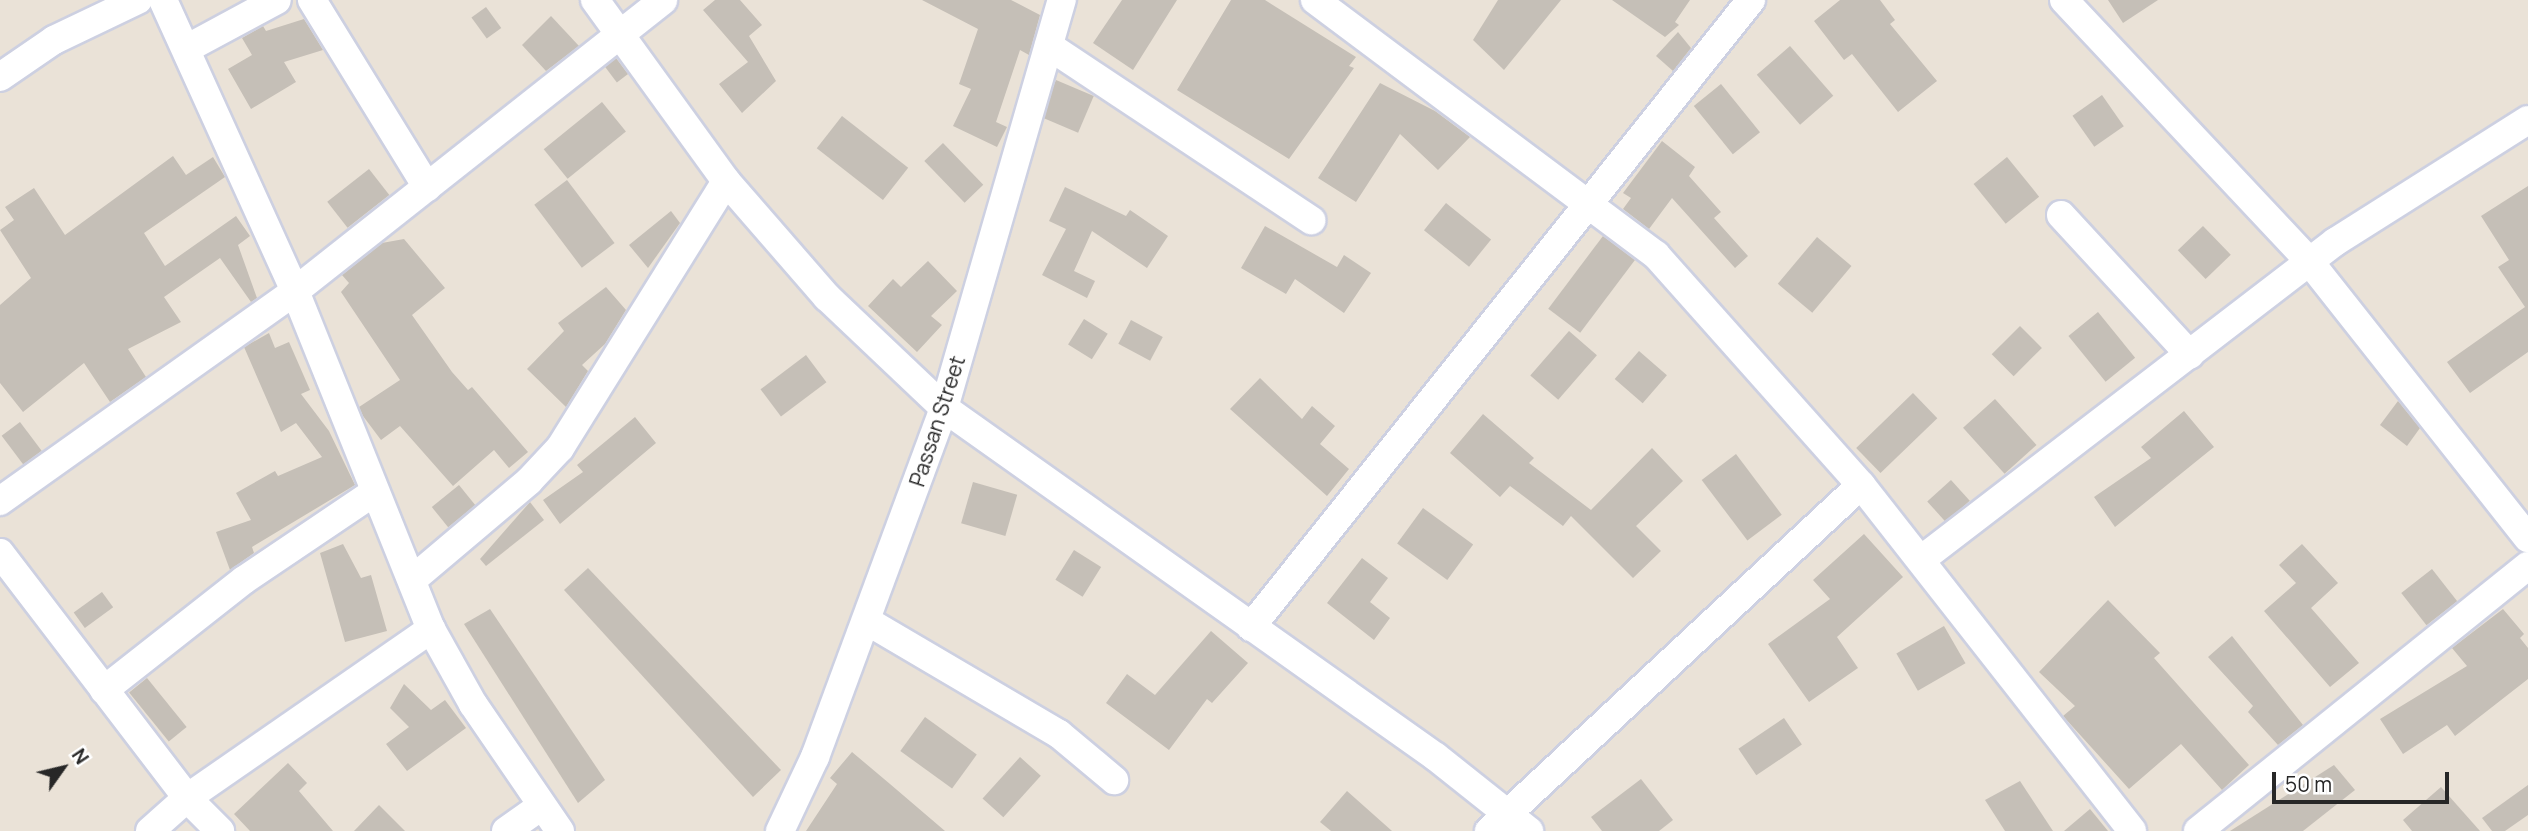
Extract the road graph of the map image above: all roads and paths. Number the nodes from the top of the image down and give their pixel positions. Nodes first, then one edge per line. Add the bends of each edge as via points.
1 (138, 0) edge
2 (163, 0) edge
3 (277, 0) edge
4 (312, 0) edge
5 (595, 0) edge
6 (663, 0) edge
7 (1062, 0) edge
8 (1315, 0) edge
9 (1751, 0) edge
10 (2064, 0) edge
11 (620, 36) junction
12 (1049, 46) junction
13 (186, 49) junction
14 (0, 77) edge
15 (2528, 120) edge
16 (726, 181) junction
17 (427, 187) junction
18 (1588, 203) junction
19 (2061, 215) dead end
20 (1311, 220) dead end
21 (2309, 261) junction
22 (295, 291) junction
23 (2190, 355) junction
24 (944, 408) junction
25 (1861, 485) junction
26 (373, 493) junction
27 (0, 501) edge
28 (2528, 538) edge
29 (0, 553) edge
30 (1922, 559) junction
31 (2528, 566) edge
32 (412, 580) junction
33 (867, 621) junction
34 (1251, 627) junction
35 (431, 629) junction
36 (104, 690) junction
37 (1114, 780) dead end
38 (187, 798) junction
39 (540, 807) junction
40 (1509, 825) edge
41 (150, 831) edge
42 (220, 831) edge
43 (506, 831) edge
44 (559, 831) edge
45 (780, 831) edge
46 (2132, 831) edge
47 (2198, 831) edge

1 - 14 street via 54,40
2 - 13 street
3 - 13 street
4 - 17 street
5 - 11 street
6 - 11 street
7 - 12 street, Passan Street
8 - 18 street
9 - 18 street
10 - 21 street
11 - 16 street
11 - 17 street
12 - 20 street
12 - 24 street, Passan Street via 1035,78
13 - 22 street
15 - 21 street
16 - 24 street via 827,297
16 - 32 street via 560,448 529,481
17 - 22 street
18 - 25 street via 1656,255
18 - 34 street
19 - 23 street
21 - 23 street
21 - 28 street
22 - 26 street
22 - 27 street
23 - 30 street
24 - 33 street, Passan Street
24 - 34 street
25 - 30 street
25 - 40 street
26 - 32 street
26 - 36 street via 244,580
29 - 36 street
30 - 46 street
31 - 47 street
32 - 35 street
33 - 37 street via 1059,734
33 - 45 street, Passan Street via 816,757
34 - 40 street
35 - 38 street
35 - 39 street
36 - 38 street
38 - 41 street
38 - 42 street
39 - 43 street
39 - 44 street

